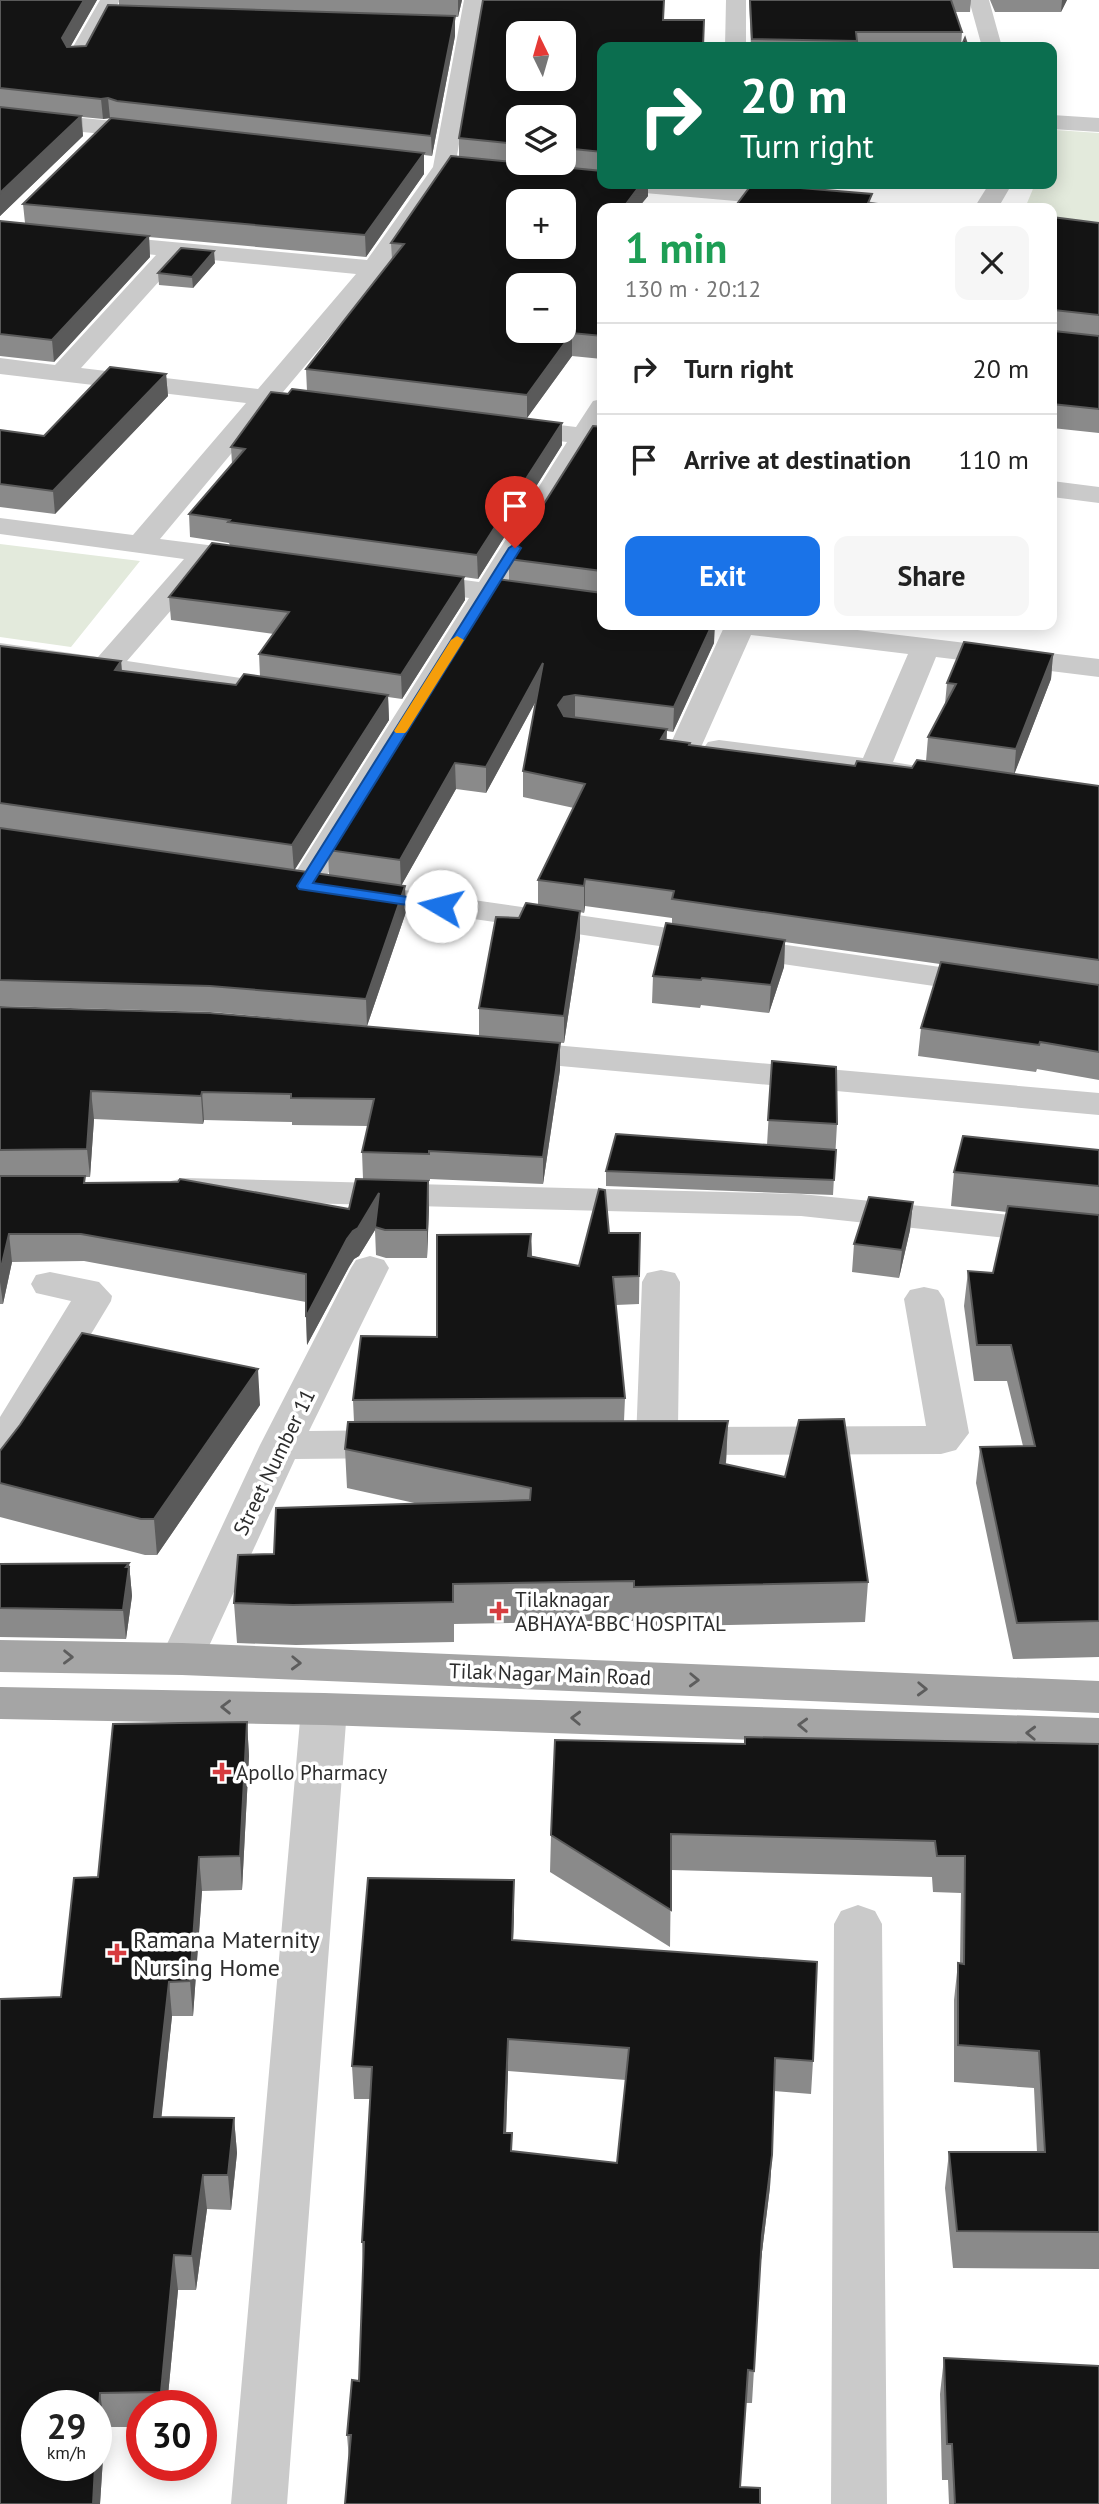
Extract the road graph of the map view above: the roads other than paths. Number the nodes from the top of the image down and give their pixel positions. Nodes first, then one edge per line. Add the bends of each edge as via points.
1 (474, 0) edge
2 (736, 0) edge
3 (979, 0) edge
4 (106, 8) edge
5 (128, 17) edge
6 (443, 26) edge
7 (471, 27) junction
8 (736, 42) edge
9 (991, 42) edge
10 (76, 59) edge
11 (0, 117) edge
12 (1057, 121) edge
13 (1099, 125) edge
14 (108, 127) junction
15 (176, 135) edge
16 (89, 146) edge
17 (417, 164) edge
18 (444, 167) junction
19 (470, 169) edge
20 (668, 189) edge
21 (808, 192) edge
22 (724, 195) edge
23 (849, 203) edge
24 (20, 214) edge
25 (173, 251) junction
26 (374, 268) junction
27 (0, 366) edge
28 (62, 373) junction
29 (265, 398) junction
30 (307, 402) edge
31 (487, 424) edge
32 (593, 437) edge
33 (1057, 490) edge
34 (1099, 495) edge
35 (0, 526) edge
36 (140, 544) junction
37 (205, 553) junction
38 (286, 564) edge
39 (380, 578) edge
40 (487, 593) junction
41 (597, 606) edge
42 (737, 630) edge
43 (788, 630) edge
44 (926, 646) junction
45 (0, 652) edge
46 (106, 667) junction
47 (1099, 668) edge
48 (279, 692) edge
49 (875, 768) junction
50 (941, 778) edge
51 (1017, 988) edge
52 (475, 1049) edge
53 (1099, 1104) edge
54 (152, 1189) edge
55 (1099, 1236) edge
56 (370, 1268) dead end
57 (661, 1282) dead end
58 (50, 1284) dead end
59 (924, 1299) dead end
60 (657, 1441) junction
61 (615, 1442) edge
62 (435, 1444) edge
63 (281, 1445) junction
64 (0, 1450) edge
65 (0, 1656) edge
66 (182, 1659) junction
67 (1099, 1697) edge
68 (0, 1703) edge
69 (324, 1709) junction
70 (1099, 1735) edge
71 (858, 1924) dead end
72 (259, 2504) edge
73 (859, 2504) edge

1 - 7 street
2 - 8 street
3 - 9 street
4 - 5 street
4 - 10 street
6 - 7 street
7 - 18 street
11 - 14 street
12 - 13 street
14 - 15 street
14 - 16 street
17 - 18 street
18 - 19 street
18 - 26 street
20 - 22 street
21 - 22 street
21 - 23 street
24 - 25 street via 0,233
25 - 26 street
25 - 28 street
26 - 29 street
27 - 28 street
28 - 29 street
29 - 30 street
29 - 36 street
31 - 32 street
32 - 40 street
33 - 34 street
35 - 36 street
36 - 37 street
37 - 38 street
37 - 46 street
39 - 40 street
40 - 41 street
40 - 51 street via 399,710 290,884
42 - 49 street via 672,744
43 - 44 street
44 - 47 street
44 - 49 street
45 - 46 street
46 - 48 street
49 - 50 street
52 - 53 street
54 - 55 street via 801,1205
56 - 63 street, Street Number 11
57 - 60 street
58 - 64 street via 85,1291 91,1301
59 - 60 street via 948,1433 941,1440
60 - 61 street
62 - 63 street
63 - 66 street, Street Number 11
65 -> 66 main road, Tilak Nagar Main Road
66 -> 67 main road, Tilak Nagar Main Road
69 -> 68 main road, Tilak Nagar Main Road
70 -> 69 main road, Tilak Nagar Main Road
69 - 72 street
71 - 73 street

